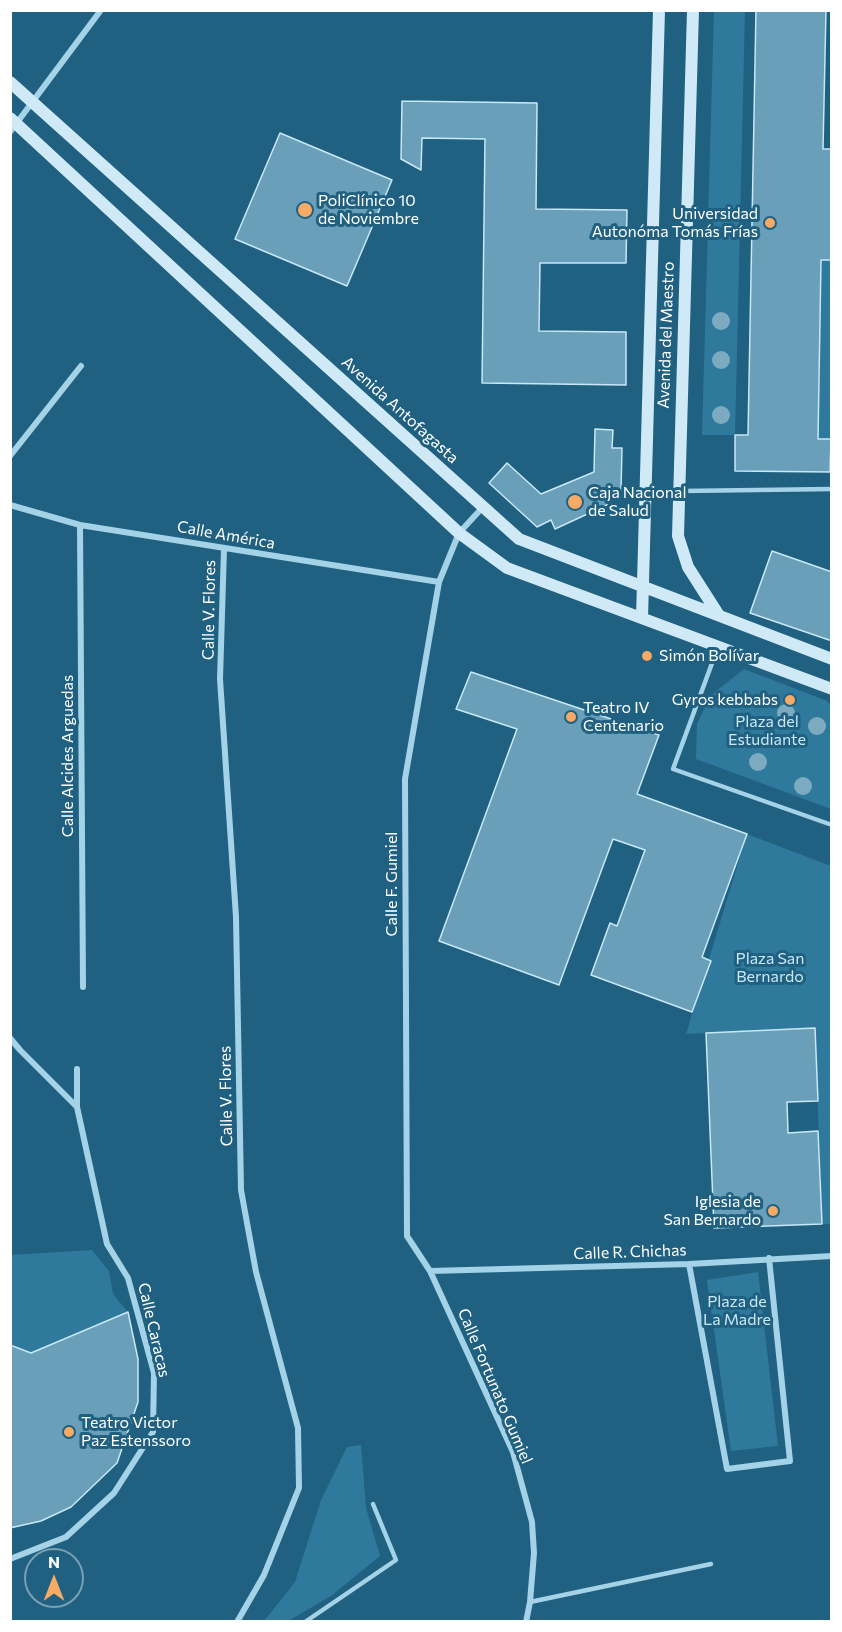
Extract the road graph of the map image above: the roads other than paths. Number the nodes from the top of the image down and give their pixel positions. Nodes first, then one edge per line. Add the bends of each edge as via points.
1 (101, 10) edge
2 (659, 10) edge
3 (693, 10) edge
4 (10, 82) edge
5 (33, 102) junction
6 (12, 124) edge
7 (81, 366) dead end
8 (10, 456) edge
9 (831, 489) edge
10 (678, 491) junction
11 (10, 505) edge
12 (483, 507) junction
13 (80, 525) junction
14 (459, 533) junction
15 (224, 549) junction
16 (439, 582) junction
17 (643, 586) junction
18 (718, 614) junction
19 (642, 618) junction
20 (718, 647) junction
21 (831, 659) edge
22 (831, 689) edge
23 (831, 825) edge
24 (83, 987) dead end
25 (10, 1038) edge
26 (77, 1069) dead end
27 (77, 1107) junction
28 (831, 1256) edge
29 (769, 1258) junction
30 (689, 1264) junction
31 (430, 1271) junction
32 (374, 1503) dead end
33 (10, 1559) edge
34 (711, 1564) dead end
35 (530, 1602) junction
36 (237, 1622) edge
37 (305, 1622) edge
38 (526, 1622) edge

1 - 5 street
2 - 17 street, Avenida del Maestro
3 - 10 street, Avenida del Maestro
4 - 5 street, Avenida Antofagasta
5 - 6 street
5 - 12 street, Avenida Antofagasta
6 - 14 street
7 - 8 street
9 - 10 lane
10 - 18 street, Avenida del Maestro via 678,536 687,567
11 - 13 street, Calle América
12 - 14 street, Calle F. Gumiel
12 - 17 street, Avenida Antofagasta via 519,539
13 - 15 street, Calle América
13 - 24 street, Calle Alcides Arguedas
14 - 16 street, Calle F. Gumiel
14 - 19 street via 507,568
15 - 16 street, Calle América
15 - 36 street, Calle V. Flores via 220,679 236,917 241,1190 256,1272 298,1428 299,1488 264,1575
16 - 31 street, Calle F. Gumiel via 405,779 407,1236
17 - 18 street, Avenida Antofagasta
17 - 19 street, Avenida del Maestro
18 - 21 street, Avenida Antofagasta
19 - 20 street
20 - 22 street
20 - 23 lane via 673,769
25 - 27 street
26 - 27 street
27 - 33 street, Calle Caracas via 107,1244 128,1278 153,1373 153,1432 114,1493 66,1537
28 - 29 street, Calle R. Chichas
29 - 30 street, Calle R. Chichas
29 - 30 street via 790,1461 727,1469
30 - 31 street, Calle R. Chichas
31 - 35 street, Calle Fortunato Gumiel via 513,1452 532,1522
32 - 37 lane via 396,1560
34 - 35 lane
35 - 38 street, Calle Fortunato Gumiel

